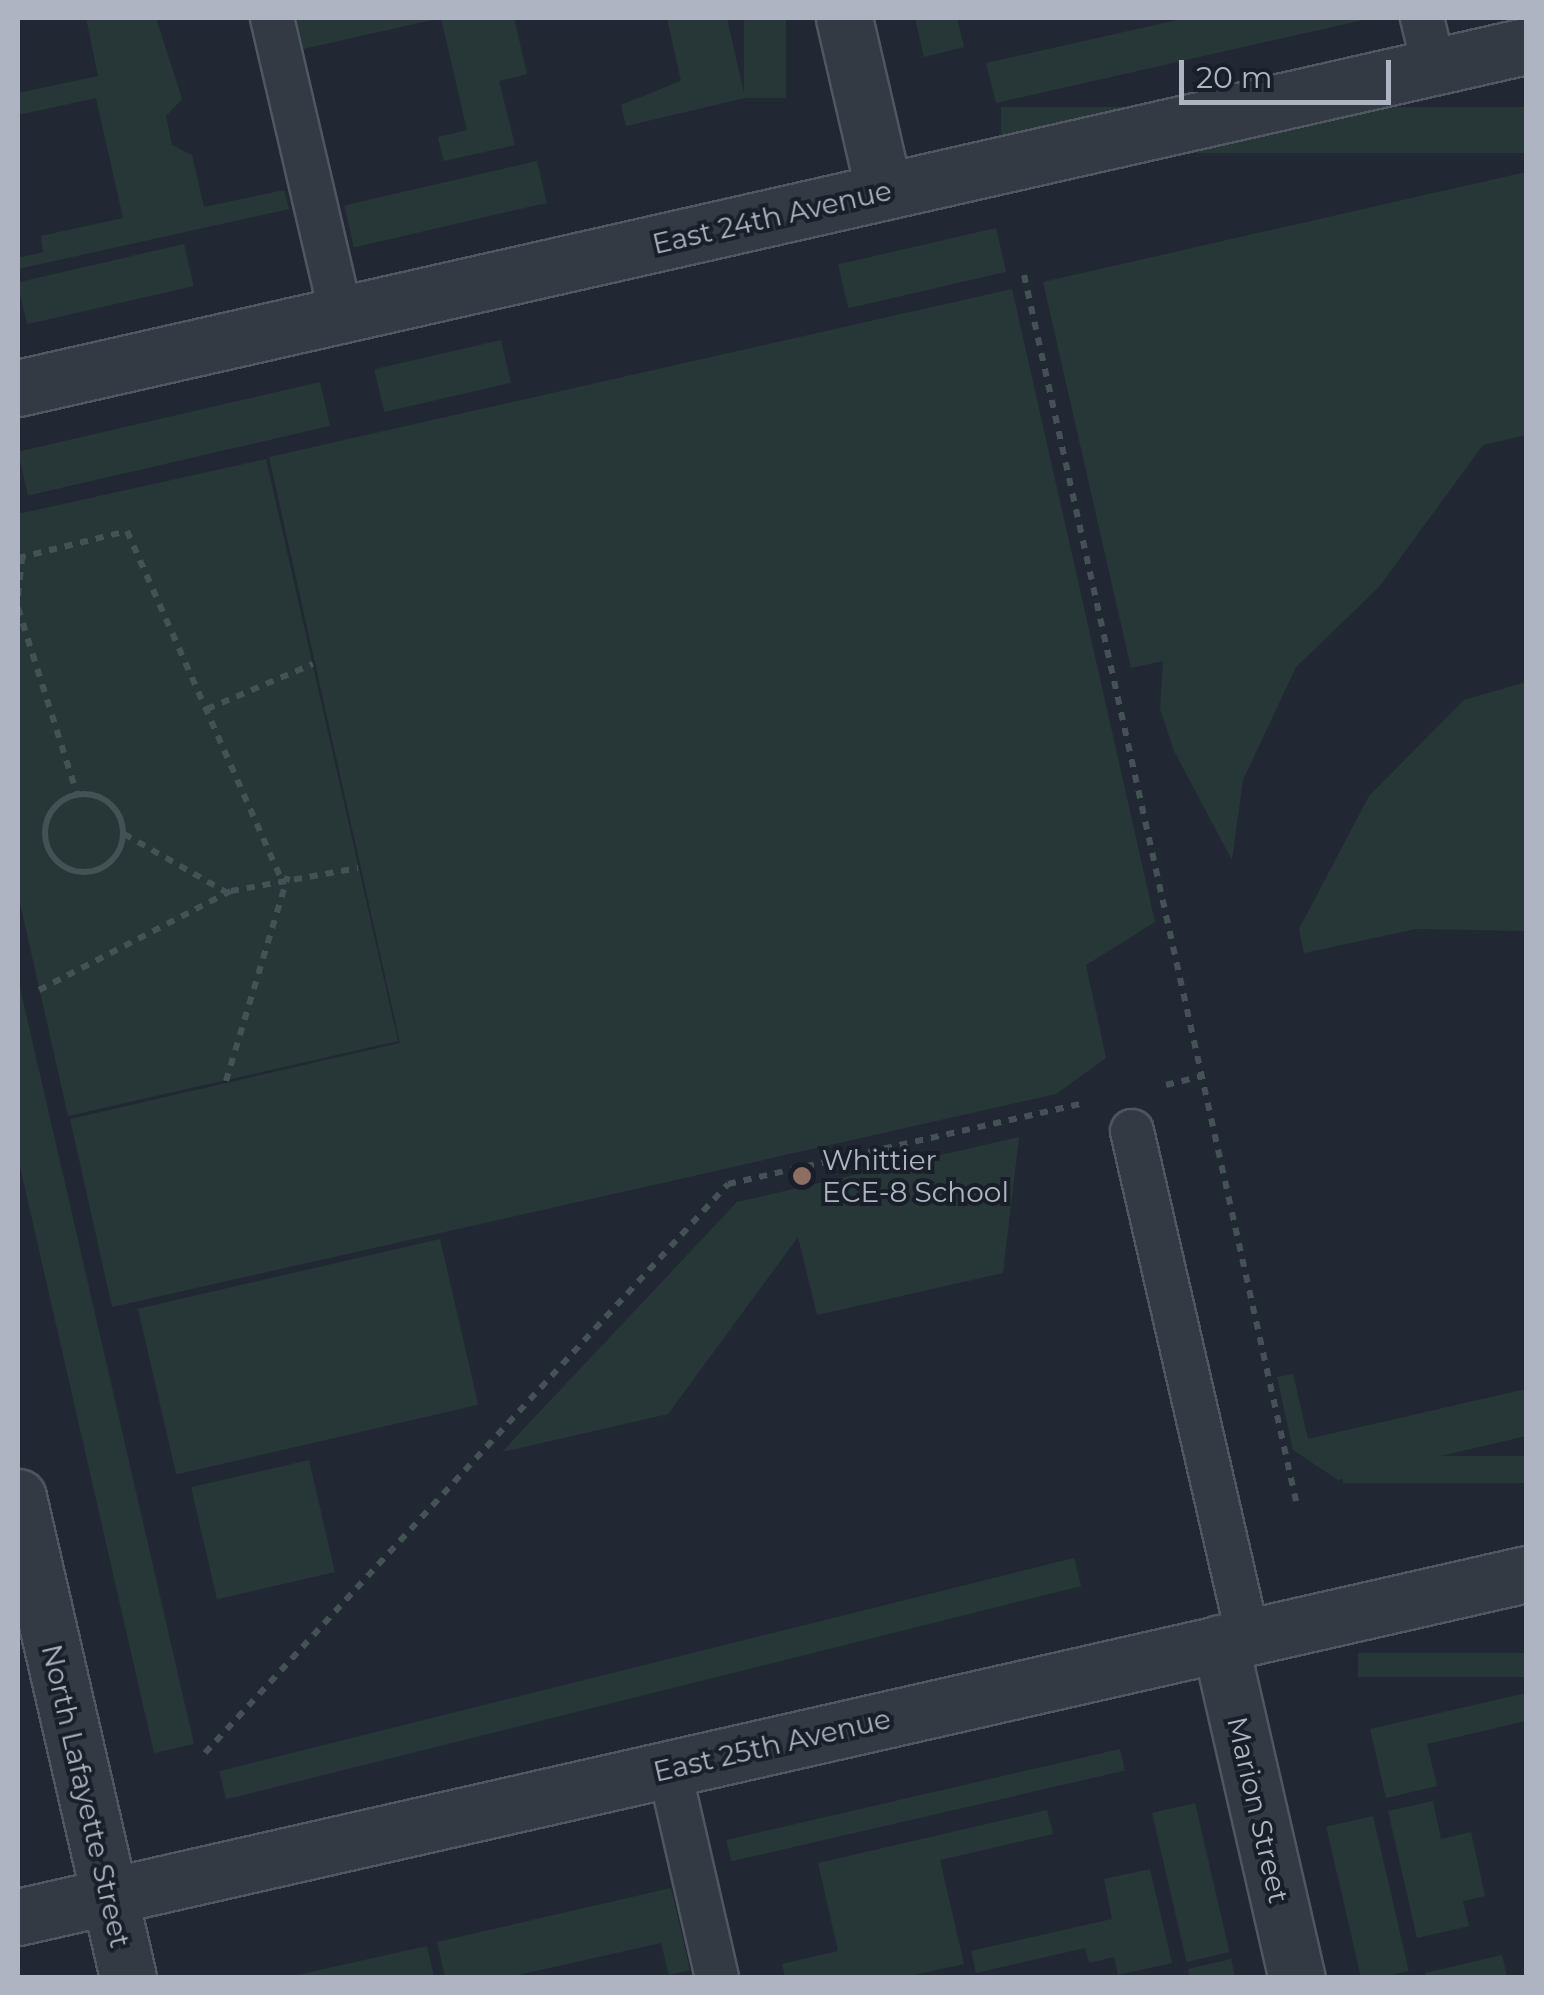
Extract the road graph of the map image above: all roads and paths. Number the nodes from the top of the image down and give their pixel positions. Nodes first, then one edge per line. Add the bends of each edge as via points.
1 (272, 18) edge
2 (844, 18) edge
3 (1428, 42) edge
4 (1526, 46) edge
5 (884, 191) junction
6 (1024, 275) dead end
7 (341, 315) junction
8 (18, 388) edge
9 (20, 558) edge
10 (18, 596) edge
11 (18, 608) edge
12 (313, 664) dead end
13 (207, 710) junction
14 (78, 794) junction
15 (123, 833) junction
16 (358, 868) dead end
17 (284, 876) junction
18 (228, 893) junction
19 (39, 990) dead end
20 (1202, 1076) junction
21 (226, 1080) dead end
22 (1145, 1090) dead end
23 (1088, 1102) dead end
24 (1132, 1132) dead end
25 (18, 1497) edge
26 (1296, 1501) dead end
27 (1526, 1574) edge
28 (1234, 1640) junction
29 (205, 1752) dead end
30 (669, 1768) junction
31 (110, 1896) junction
32 (18, 1917) edge
33 (128, 1978) edge
34 (717, 1978) edge
35 (1297, 1978) edge

1 - 7 lane
2 - 5 street
3 - 4 street, East 24th Avenue
3 - 5 street, East 24th Avenue
5 - 7 street, East 24th Avenue
6 - 20 path
7 - 8 street, East 24th Avenue
9 - 10 path
9 - 13 path via 128,531
11 - 14 path
12 - 13 path
13 - 17 path
14 - 15 path via 110,804
14 - 15 path via 47,819 46,845 62,866 100,869
15 - 18 path
16 - 17 path
17 - 18 path
17 - 21 path
18 - 19 path
20 - 22 path
20 - 26 path
23 - 29 path via 728,1184
24 - 28 lane
25 - 31 street, North Lafayette Street
27 - 28 street, East 25th Avenue
28 - 30 street, East 25th Avenue
28 - 35 street, Marion Street
30 - 31 street, East 25th Avenue
30 - 34 lane
31 - 32 street, East 25th Avenue
31 - 33 street, North Lafayette Street

